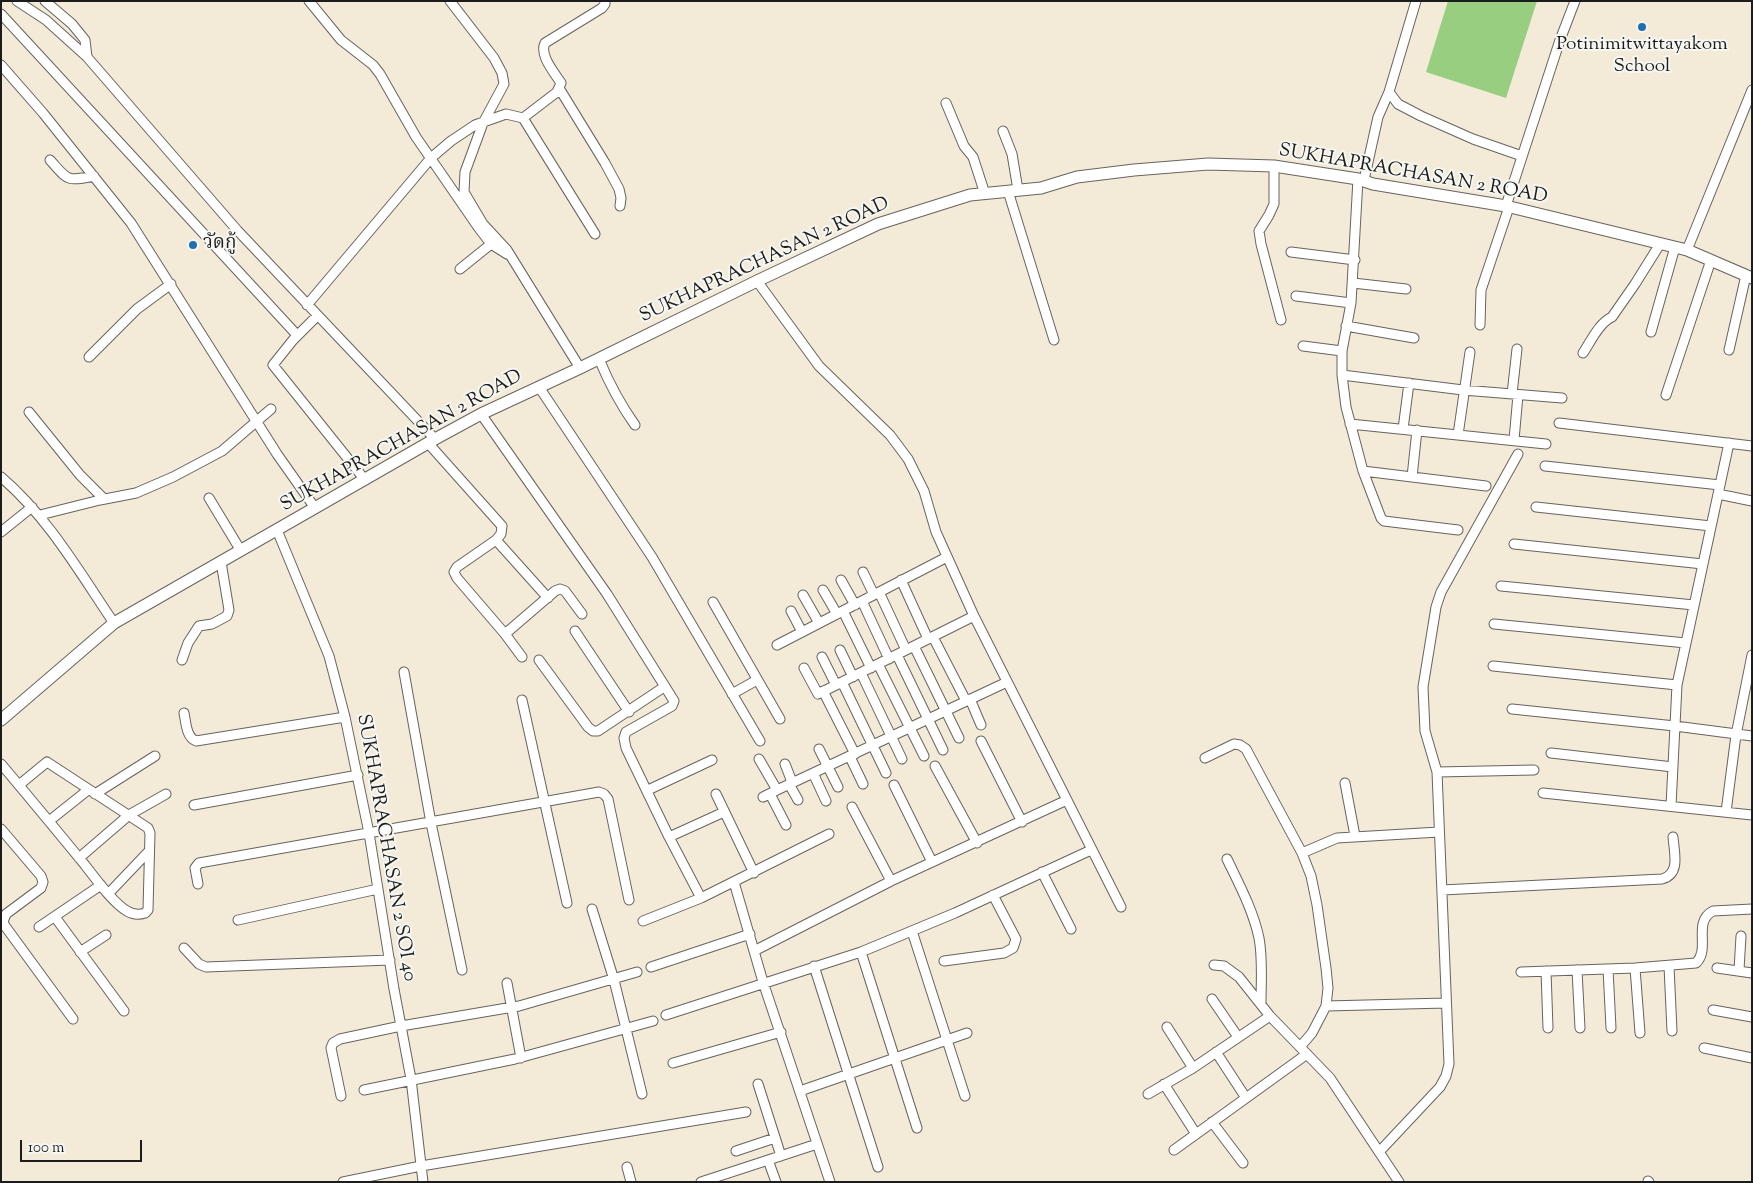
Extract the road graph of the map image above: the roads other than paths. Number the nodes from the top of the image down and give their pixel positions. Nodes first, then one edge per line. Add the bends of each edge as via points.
1 (17, 1) edge
2 (45, 1) edge
3 (310, 1) edge
4 (450, 1) edge
5 (605, 1) edge
6 (1416, 1) edge
7 (1575, 1) edge
8 (1, 14) edge
9 (87, 57) junction
10 (1, 65) edge
11 (559, 88) junction
12 (1752, 90) edge
13 (1389, 92) junction
14 (946, 103) dead end
15 (523, 118) junction
16 (483, 123) junction
17 (1002, 131) dead end
18 (1522, 156) junction
19 (431, 158) junction
20 (50, 160) dead end
21 (1274, 166) junction
22 (94, 176) junction
23 (1361, 179) junction
24 (1013, 191) junction
25 (985, 194) junction
26 (620, 206) dead end
27 (1507, 206) junction
28 (596, 234) dead end
29 (490, 244) junction
30 (1660, 244) junction
31 (1675, 247) junction
32 (1687, 250) junction
33 (1291, 252) dead end
34 (510, 255) junction
35 (1355, 260) junction
36 (1711, 260) junction
37 (460, 270) dead end
38 (1749, 276) edge
39 (757, 281) junction
40 (1353, 283) junction
41 (171, 284) junction
42 (1406, 289) dead end
43 (1296, 296) dead end
44 (1351, 303) junction
45 (307, 305) junction
46 (317, 316) junction
47 (1281, 320) dead end
48 (1480, 325) dead end
49 (1346, 326) junction
50 (1651, 332) dead end
51 (297, 335) junction
52 (1414, 338) dead end
53 (1054, 340) dead end
54 (1303, 346) dead end
55 (1518, 349) dead end
56 (1729, 350) dead end
57 (1342, 352) junction
58 (1470, 352) dead end
59 (1583, 352) dead end
60 (89, 357) dead end
61 (599, 359) junction
62 (580, 368) junction
63 (1342, 375) junction
64 (1409, 383) junction
65 (539, 387) junction
66 (1463, 390) junction
67 (1515, 395) junction
68 (1666, 395) dead end
69 (1562, 398) dead end
70 (271, 409) dead end
71 (29, 412) dead end
72 (481, 414) junction
73 (257, 421) junction
74 (1559, 423) dead end
75 (1350, 424) junction
76 (635, 425) dead end
77 (1403, 429) junction
78 (1417, 430) junction
79 (1458, 435) junction
80 (1514, 440) junction
81 (432, 441) junction
82 (1729, 443) junction
83 (1546, 444) dead end
84 (1752, 446) edge
85 (1518, 454) dead end
86 (1545, 466) dead end
87 (1364, 471) junction
88 (1, 477) edge
89 (1412, 477) junction
90 (365, 480) junction
91 (1486, 486) dead end
92 (1719, 490) junction
93 (209, 498) dead end
94 (104, 499) junction
95 (1752, 501) edge
96 (32, 507) junction
97 (1536, 507) dead end
98 (315, 508) junction
99 (40, 515) junction
100 (1711, 526) junction
101 (277, 530) junction
102 (1458, 530) dead end
103 (1, 532) edge
104 (496, 540) junction
105 (1514, 544) dead end
106 (241, 551) junction
107 (947, 557) junction
108 (221, 562) junction
109 (1703, 564) junction
110 (863, 572) dead end
111 (841, 580) dead end
112 (901, 580) junction
113 (1502, 586) dead end
114 (824, 590) dead end
115 (876, 593) junction
116 (803, 594) dead end
117 (548, 598) junction
118 (713, 602) dead end
119 (858, 603) junction
120 (1694, 605) junction
121 (791, 611) dead end
122 (840, 612) junction
123 (582, 614) dead end
124 (974, 616) junction
125 (114, 623) junction
126 (819, 623) junction
127 (1494, 624) dead end
128 (575, 631) dead end
129 (802, 632) junction
130 (505, 634) junction
131 (931, 638) junction
132 (1686, 643) junction
133 (777, 645) dead end
134 (910, 648) junction
135 (840, 650) dead end
136 (1752, 655) edge
137 (522, 657) dead end
138 (822, 657) dead end
139 (893, 657) junction
140 (182, 660) dead end
141 (539, 660) dead end
142 (874, 666) junction
143 (1493, 666) dead end
144 (804, 668) dead end
145 (404, 672) dead end
146 (857, 675) junction
147 (757, 680) junction
148 (1007, 682) junction
149 (839, 684) junction
150 (1677, 685) junction
151 (664, 687) junction
152 (823, 691) junction
153 (732, 694) junction
154 (522, 700) dead end
155 (968, 700) junction
156 (1512, 709) dead end
157 (946, 711) junction
158 (629, 712) junction
159 (184, 713) dead end
160 (346, 717) junction
161 (780, 719) dead end
162 (1, 720) edge
163 (928, 720) junction
164 (981, 725) dead end
165 (1675, 726) junction
166 (910, 728) junction
167 (1736, 734) junction
168 (1752, 736) edge
169 (891, 737) junction
170 (959, 738) dead end
171 (760, 741) dead end
172 (981, 741) dead end
173 (872, 746) junction
174 (819, 749) dead end
175 (943, 750) dead end
176 (1551, 753) dead end
177 (155, 756) dead end
178 (852, 756) junction
179 (924, 756) dead end
180 (759, 758) dead end
181 (1205, 758) dead end
182 (902, 759) dead end
183 (712, 760) dead end
184 (1, 764) edge
185 (785, 764) dead end
186 (827, 766) junction
187 (935, 766) dead end
188 (1673, 767) junction
189 (1534, 770) dead end
190 (813, 772) junction
191 (1436, 772) junction
192 (886, 773) dead end
193 (358, 775) junction
194 (791, 783) junction
195 (1345, 783) dead end
196 (863, 784) dead end
197 (894, 785) dead end
198 (19, 786) junction
199 (838, 787) dead end
200 (648, 790) junction
201 (92, 792) junction
202 (1543, 793) dead end
203 (166, 794) dead end
204 (716, 794) dead end
205 (770, 794) junction
206 (798, 800) dead end
207 (1067, 800) junction
208 (826, 801) dead end
209 (546, 802) junction
210 (194, 806) dead end
211 (1671, 806) junction
212 (852, 807) dead end
213 (724, 812) junction
214 (1726, 812) junction
215 (1752, 815) edge
216 (129, 816) junction
217 (49, 821) junction
218 (432, 822) junction
219 (1022, 822) junction
220 (786, 825) dead end
221 (1, 829) edge
222 (1439, 832) junction
223 (369, 833) junction
224 (830, 834) dead end
225 (1355, 836) junction
226 (669, 837) junction
227 (1673, 837) dead end
228 (977, 843) junction
229 (1091, 850) junction
230 (150, 851) junction
231 (1302, 853) junction
232 (79, 858) junction
233 (1227, 859) dead end
234 (932, 862) junction
235 (1042, 872) junction
236 (754, 873) junction
237 (891, 881) junction
238 (734, 882) junction
239 (198, 884) dead end
240 (101, 885) junction
241 (378, 889) junction
242 (1442, 890) junction
243 (109, 893) junction
244 (993, 895) junction
245 (701, 898) junction
246 (629, 900) dead end
247 (567, 903) dead end
248 (1120, 907) dead end
249 (592, 909) dead end
250 (1752, 910) edge
251 (55, 917) junction
252 (238, 920) dead end
253 (643, 921) dead end
254 (39, 927) dead end
255 (1071, 929) dead end
256 (912, 931) junction
257 (106, 934) dead end
258 (750, 934) junction
259 (1741, 936) dead end
260 (184, 948) dead end
261 (754, 951) junction
262 (80, 952) junction
263 (861, 952) junction
264 (390, 960) junction
265 (944, 961) dead end
266 (1214, 965) dead end
267 (814, 966) junction
268 (1669, 966) junction
269 (651, 967) dead end
270 (1636, 968) junction
271 (1717, 968) dead end
272 (1608, 969) junction
273 (462, 970) dead end
274 (1577, 970) junction
275 (1739, 970) junction
276 (1546, 971) junction
277 (637, 972) dead end
278 (1521, 972) dead end
279 (1752, 973) edge
280 (614, 980) junction
281 (507, 982) dead end
282 (763, 982) junction
283 (1212, 999) dead end
284 (1446, 1003) junction
285 (1261, 1004) junction
286 (1326, 1006) junction
287 (512, 1007) junction
288 (1713, 1010) dead end
289 (124, 1011) dead end
290 (666, 1015) dead end
291 (1270, 1016) junction
292 (1752, 1017) edge
293 (73, 1019) dead end
294 (653, 1021) dead end
295 (401, 1026) junction
296 (1167, 1026) dead end
297 (626, 1028) junction
298 (1548, 1028) dead end
299 (1580, 1028) dead end
300 (1611, 1028) dead end
301 (1672, 1031) dead end
302 (781, 1032) junction
303 (968, 1033) dead end
304 (1640, 1033) dead end
305 (1238, 1037) junction
306 (947, 1040) junction
307 (1300, 1047) junction
308 (1704, 1048) dead end
309 (1216, 1052) junction
310 (1307, 1054) junction
311 (521, 1058) junction
312 (895, 1058) junction
313 (1752, 1058) edge
314 (673, 1063) dead end
315 (1193, 1068) junction
316 (848, 1074) junction
317 (411, 1079) junction
318 (758, 1084) dead end
319 (1164, 1084) junction
320 (364, 1090) dead end
321 (800, 1091) junction
322 (642, 1094) dead end
323 (1148, 1094) dead end
324 (341, 1096) dead end
325 (965, 1096) dead end
326 (1246, 1098) junction
327 (746, 1112) dead end
328 (1212, 1122) junction
329 (917, 1128) dead end
330 (1196, 1134) junction
331 (775, 1138) junction
332 (817, 1144) junction
333 (1174, 1150) dead end
334 (736, 1151) dead end
335 (1379, 1152) junction
336 (780, 1156) junction
337 (768, 1160) junction
338 (1243, 1163) dead end
339 (422, 1166) junction
340 (878, 1167) dead end
341 (627, 1168) dead end
342 (719, 1179) edge
343 (343, 1182) edge
344 (423, 1182) edge
345 (631, 1182) edge
346 (701, 1182) edge
347 (776, 1182) edge
348 (830, 1182) edge
349 (1399, 1182) edge

1 - 9 street via 46,20
2 - 9 street via 85,40
3 - 19 street via 341,40 380,74
4 - 16 street via 502,72 504,84
5 - 11 street via 602,8 542,48 561,83
6 - 13 street
7 - 18 street
8 - 51 street
9 - 45 street via 237,230
10 - 22 street
11 - 15 street
11 - 26 street via 619,189
12 - 32 street
13 - 18 street via 1398,104 1421,116
13 - 23 street via 1378,117
14 - 25 street via 972,157
15 - 16 street via 506,114
15 - 28 street
16 - 19 street via 460,134
16 - 34 street via 465,172 464,192 483,224
17 - 24 street via 1012,154
18 - 27 street
19 - 29 street
19 - 45 street
20 - 22 street via 71,180
21 - 23 street, SUKHAPRACHASAN 2 ROAD
21 - 24 street, SUKHAPRACHASAN 2 ROAD via 1208,164 1134,170 1077,177 1040,188
21 - 47 street via 1274,204 1259,231
22 - 41 street via 131,223
23 - 27 street, SUKHAPRACHASAN 2 ROAD via 1373,184
23 - 35 street
24 - 25 street, SUKHAPRACHASAN 2 ROAD
24 - 53 street
25 - 39 street, SUKHAPRACHASAN 2 ROAD via 970,195 878,224
27 - 30 street, SUKHAPRACHASAN 2 ROAD
27 - 48 street via 1481,290
29 - 34 street
29 - 37 street
30 - 31 street, SUKHAPRACHASAN 2 ROAD
30 - 59 street via 1631,291
31 - 32 street, SUKHAPRACHASAN 2 ROAD
31 - 50 street
32 - 36 street, SUKHAPRACHASAN 2 ROAD
33 - 35 street
34 - 62 street
35 - 40 street
36 - 38 street, SUKHAPRACHASAN 2 ROAD
36 - 68 street
38 - 56 street
39 - 61 street, SUKHAPRACHASAN 2 ROAD
39 - 107 street via 818,366 890,435 908,460 924,491
40 - 42 street
40 - 44 street
41 - 60 street via 137,309
41 - 73 street
43 - 44 street
44 - 49 street
45 - 46 street
46 - 51 street
46 - 81 street
49 - 52 street
49 - 57 street
51 - 90 street via 273,365
54 - 57 street
55 - 67 street
57 - 63 street
58 - 66 street
61 - 62 street, SUKHAPRACHASAN 2 ROAD
61 - 76 street via 609,384
62 - 65 street, SUKHAPRACHASAN 2 ROAD
63 - 64 street
63 - 75 street
64 - 66 street
64 - 77 street
65 - 72 street, SUKHAPRACHASAN 2 ROAD
65 - 153 street via 652,557
66 - 67 street
66 - 79 street
67 - 69 street
67 - 80 street
70 - 73 street
71 - 94 street via 80,475
72 - 81 street, SUKHAPRACHASAN 2 ROAD
72 - 151 street via 607,594
73 - 94 street via 222,451 173,477 136,493
73 - 98 street
74 - 82 street
75 - 77 street
75 - 87 street
77 - 78 street
78 - 79 street
78 - 89 street
79 - 80 street
80 - 83 street
81 - 90 street, SUKHAPRACHASAN 2 ROAD
81 - 104 street via 502,526
82 - 84 street
82 - 92 street
85 - 191 street via 1436,607 1423,687 1425,731
86 - 92 street
87 - 89 street
87 - 102 street via 1384,521
88 - 96 street
89 - 91 street
90 - 98 street, SUKHAPRACHASAN 2 ROAD
92 - 95 street
92 - 100 street
93 - 106 street
94 - 99 street
96 - 99 street
96 - 103 street
97 - 100 street
98 - 101 street, SUKHAPRACHASAN 2 ROAD
99 - 125 street
100 - 109 street
101 - 106 street, SUKHAPRACHASAN 2 ROAD
101 - 160 street, SUKHAPRACHASAN 2 SOI 40 via 329,656
104 - 117 street
104 - 130 street via 454,572
105 - 109 street
106 - 108 street, SUKHAPRACHASAN 2 ROAD
107 - 112 street
107 - 124 street
108 - 125 street, SUKHAPRACHASAN 2 ROAD
108 - 140 street via 229,610 227,616 199,626
109 - 120 street
110 - 115 street
111 - 119 street
112 - 115 street
112 - 131 street
113 - 120 street
114 - 122 street
115 - 119 street
115 - 134 street
116 - 126 street
117 - 123 street via 560,589 565,591
117 - 130 street
118 - 147 street
119 - 122 street
119 - 139 street
120 - 132 street
121 - 129 street
122 - 126 street
122 - 142 street
124 - 131 street
124 - 148 street
125 - 162 street, SUKHAPRACHASAN 2 ROAD
126 - 129 street
127 - 132 street
128 - 158 street
129 - 133 street
130 - 137 street
131 - 134 street
131 - 155 street
132 - 150 street
134 - 139 street
134 - 157 street
135 - 146 street
136 - 167 street
138 - 149 street
139 - 142 street
139 - 163 street
141 - 158 street via 593,731
142 - 146 street
142 - 166 street
143 - 150 street
144 - 152 street via 818,694
145 - 218 street
146 - 149 street
146 - 169 street
147 - 153 street
147 - 161 street
148 - 155 street
148 - 207 street
149 - 152 street
149 - 173 street
150 - 165 street
151 - 158 street
151 - 200 street via 674,701 672,706 626,732 624,738
152 - 178 street
153 - 171 street
154 - 209 street
155 - 157 street
155 - 164 street
156 - 165 street
157 - 163 street
157 - 170 street
159 - 160 street via 189,735 196,740
160 - 193 street, SUKHAPRACHASAN 2 SOI 40
163 - 166 street
163 - 175 street
165 - 167 street
165 - 188 street
166 - 169 street
166 - 179 street
167 - 168 street
167 - 214 street
169 - 173 street
169 - 182 street
172 - 219 street
173 - 178 street
173 - 192 street
174 - 186 street
176 - 188 street
177 - 201 street
178 - 186 street
178 - 196 street
180 - 205 street
181 - 231 street via 1234,744 1246,750
183 - 200 street
184 - 198 street
185 - 194 street
186 - 190 street
186 - 199 street
187 - 228 street
188 - 211 street
189 - 191 street
190 - 194 street
190 - 208 street
191 - 222 street
193 - 210 street
193 - 223 street, SUKHAPRACHASAN 2 SOI 40
194 - 205 street
194 - 206 street
195 - 225 street
197 - 234 street
198 - 201 street via 47,762
198 - 217 street
200 - 226 street
201 - 216 street
201 - 217 street
202 - 211 street
203 - 216 street
204 - 213 street
205 - 220 street
207 - 219 street
207 - 229 street
209 - 218 street
209 - 246 street via 598,792 604,794 608,799
209 - 247 street
211 - 214 street
212 - 237 street
213 - 226 street
213 - 236 street
214 - 215 street
216 - 230 street via 148,828
216 - 232 street
217 - 232 street
218 - 223 street
218 - 273 street
219 - 228 street
221 - 293 street via 43,882 41,888 6,914 5,926
222 - 225 street
222 - 242 street
223 - 239 street via 199,862 195,868
223 - 241 street, SUKHAPRACHASAN 2 SOI 40
224 - 236 street
225 - 231 street via 1336,838
226 - 245 street
227 - 242 street via 1675,868 1672,874 1662,879
228 - 234 street
229 - 235 street
229 - 248 street
230 - 243 street
230 - 243 street via 148,910 145,914 127,912
231 - 286 street via 1311,876 1324,947 1328,988
232 - 240 street
233 - 285 street via 1250,908 1258,936
234 - 237 street
235 - 244 street
235 - 255 street
236 - 238 street
237 - 261 street
238 - 245 street
238 - 258 street
240 - 243 street
240 - 251 street
241 - 252 street
241 - 264 street, SUKHAPRACHASAN 2 SOI 40
242 - 284 street
244 - 256 street
244 - 265 street via 1016,939 1013,948 1004,953
245 - 253 street
249 - 280 street
250 - 268 street via 1708,914 1702,925 1701,958 1696,963
251 - 254 street
251 - 262 street
256 - 263 street
256 - 306 street
257 - 262 street
258 - 261 street
258 - 269 street
259 - 275 street
260 - 264 street via 206,967
261 - 282 street
262 - 289 street
263 - 267 street
263 - 312 street
264 - 295 street, SUKHAPRACHASAN 2 SOI 40
266 - 285 street via 1230,969
267 - 282 street
267 - 316 street
268 - 270 street
268 - 301 street
270 - 272 street
270 - 304 street
271 - 275 street
272 - 274 street
272 - 300 street
274 - 276 street
274 - 299 street
275 - 279 street
276 - 278 street
276 - 298 street
277 - 280 street
280 - 287 street
280 - 297 street
281 - 287 street
282 - 290 street
282 - 302 street
283 - 305 street
284 - 286 street
284 - 335 street via 1449,1064 1446,1076 1440,1087
285 - 291 street
286 - 307 street via 1312,1033
287 - 295 street
287 - 311 street
288 - 292 street
291 - 305 street
291 - 307 street
294 - 297 street
295 - 317 street, SUKHAPRACHASAN 2 SOI 40
295 - 324 street via 333,1043 331,1048
296 - 315 street
297 - 311 street
297 - 322 street
302 - 314 street
302 - 321 street
303 - 306 street
305 - 309 street
306 - 312 street
306 - 325 street
307 - 310 street
308 - 313 street
309 - 315 street
309 - 326 street
310 - 326 street
310 - 335 street via 1330,1078
311 - 317 street
312 - 316 street
312 - 329 street
315 - 319 street
316 - 321 street
316 - 340 street
317 - 320 street
317 - 339 street, SUKHAPRACHASAN 2 SOI 40
318 - 331 street
319 - 323 street
319 - 330 street
321 - 332 street
326 - 328 street
327 - 339 street
328 - 330 street
328 - 338 street
330 - 333 street
331 - 334 street
331 - 336 street
332 - 336 street
332 - 348 street
335 - 349 street
336 - 337 street
337 - 342 street
337 - 347 street
339 - 343 street
339 - 344 street, SUKHAPRACHASAN 2 SOI 40
341 - 345 street
342 - 346 street

